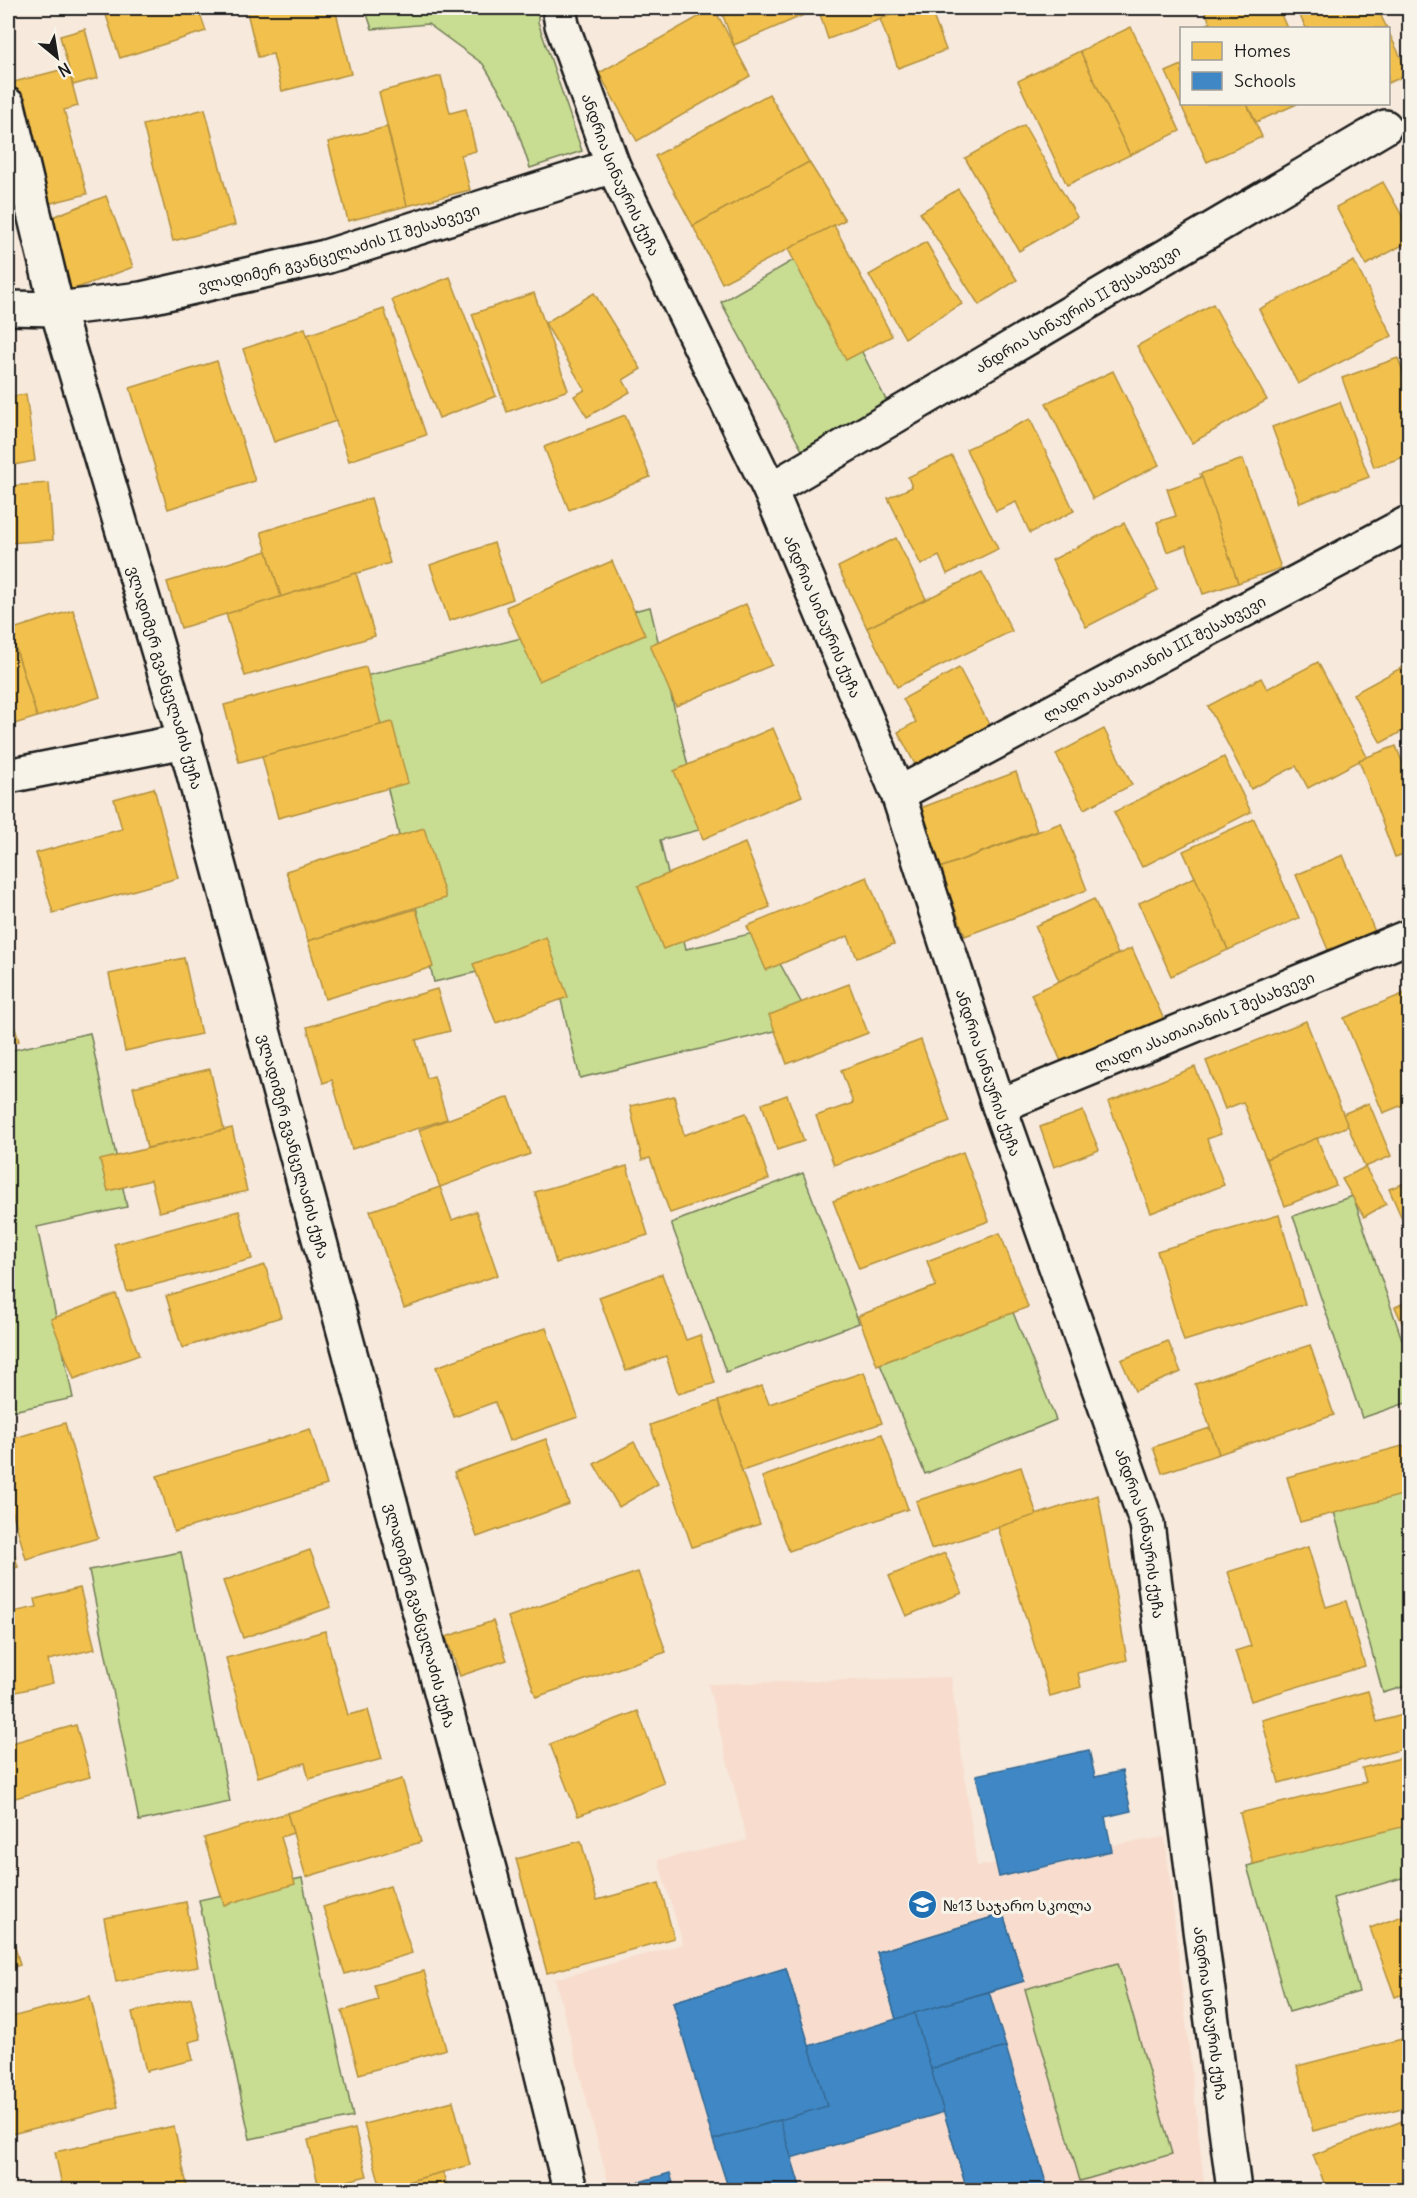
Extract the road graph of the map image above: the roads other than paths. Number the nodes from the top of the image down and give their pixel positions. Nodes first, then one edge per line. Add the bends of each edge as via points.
1 (560, 8) edge
2 (8, 105) edge
3 (1385, 127) dead end
4 (613, 166) junction
5 (8, 308) edge
6 (57, 309) junction
7 (770, 490) junction
8 (1410, 522) edge
9 (185, 741) junction
10 (8, 776) edge
11 (898, 794) junction
12 (1410, 936) edge
13 (999, 1106) junction
14 (570, 2190) edge
15 (1234, 2190) edge

1 - 4 street, ანდრია სინაურის ქუჩა via 562,25
2 - 6 street, ვლადიმერ გვანცელაძის ქუჩა
3 - 7 street, ანდრია სინაურის II შესახვევი
4 - 6 street, ვლადიმერ გვანცელაძის II შესახვევი via 325,257 141,299
4 - 7 street, ანდრია სინაურის ქუჩა
5 - 6 street, ვლადიმერ გვანცელაძის II შესახვევი
6 - 9 street, ვლადიმერ გვანცელაძის ქუჩა
7 - 11 street, ანდრია სინაურის ქუჩა
8 - 11 street, ლადო ასათაიანის III შესახვევი
9 - 10 street
9 - 14 street, ვლადიმერ გვანცელაძის ქუჩა via 521,1988
11 - 13 street, ანდრია სინაურის ქუჩა
12 - 13 street, ლადო ასათაიანის I შესახვევი
13 - 15 street, ანდრია სინაურის ქუჩა via 1147,1524

